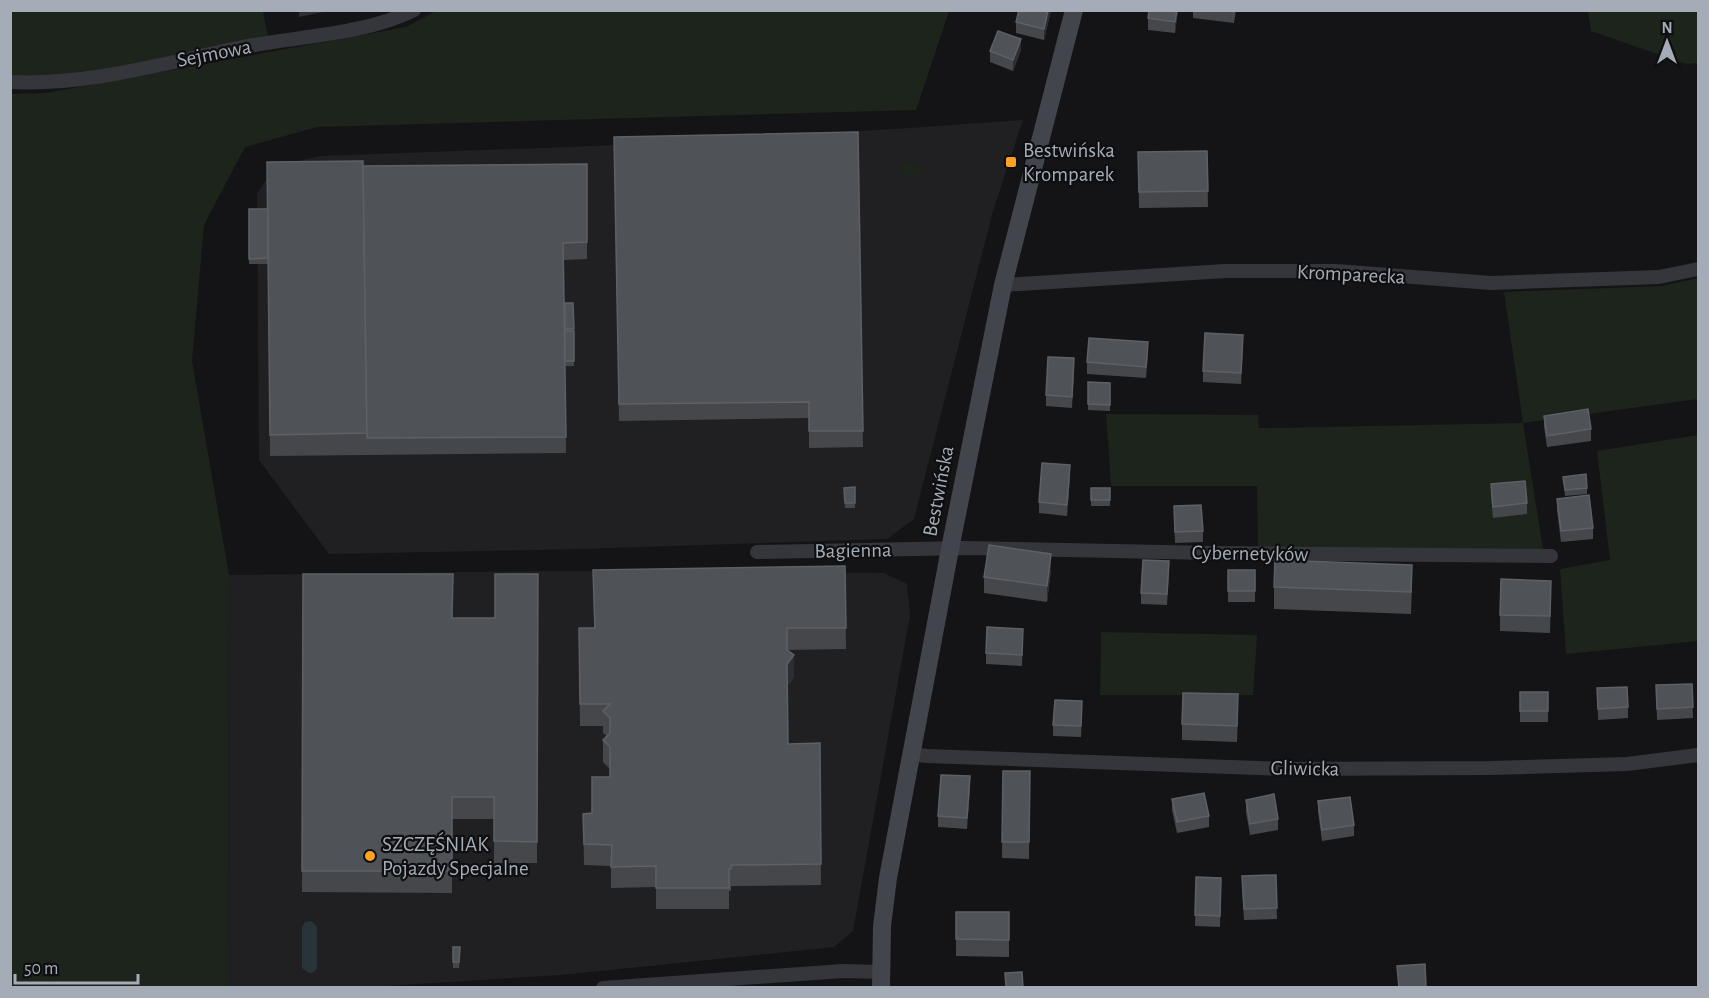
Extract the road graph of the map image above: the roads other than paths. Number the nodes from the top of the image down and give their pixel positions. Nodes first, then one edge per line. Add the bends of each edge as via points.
1 (414, 10) edge
2 (1074, 10) edge
3 (10, 82) edge
4 (1698, 269) edge
5 (1003, 285) junction
6 (950, 549) junction
7 (757, 552) dead end
8 (1551, 556) dead end
9 (911, 754) junction
10 (1698, 755) edge
11 (881, 980) edge
12 (603, 987) edge

1 - 3 street, Sejmowa via 378,24 100,76 40,84
2 - 5 street, Bestwińska
4 - 5 street, Kromparecka via 1659,277 1491,283 1336,271 1225,271
5 - 6 street, Bestwińska
6 - 7 street, Bagienna
6 - 8 street, Cybernetyków
6 - 9 street, Bestwińska
9 - 10 street, Gliwicka via 1284,769 1615,764
9 - 11 street, Bestwińska via 888,878
11 - 12 street via 843,971

